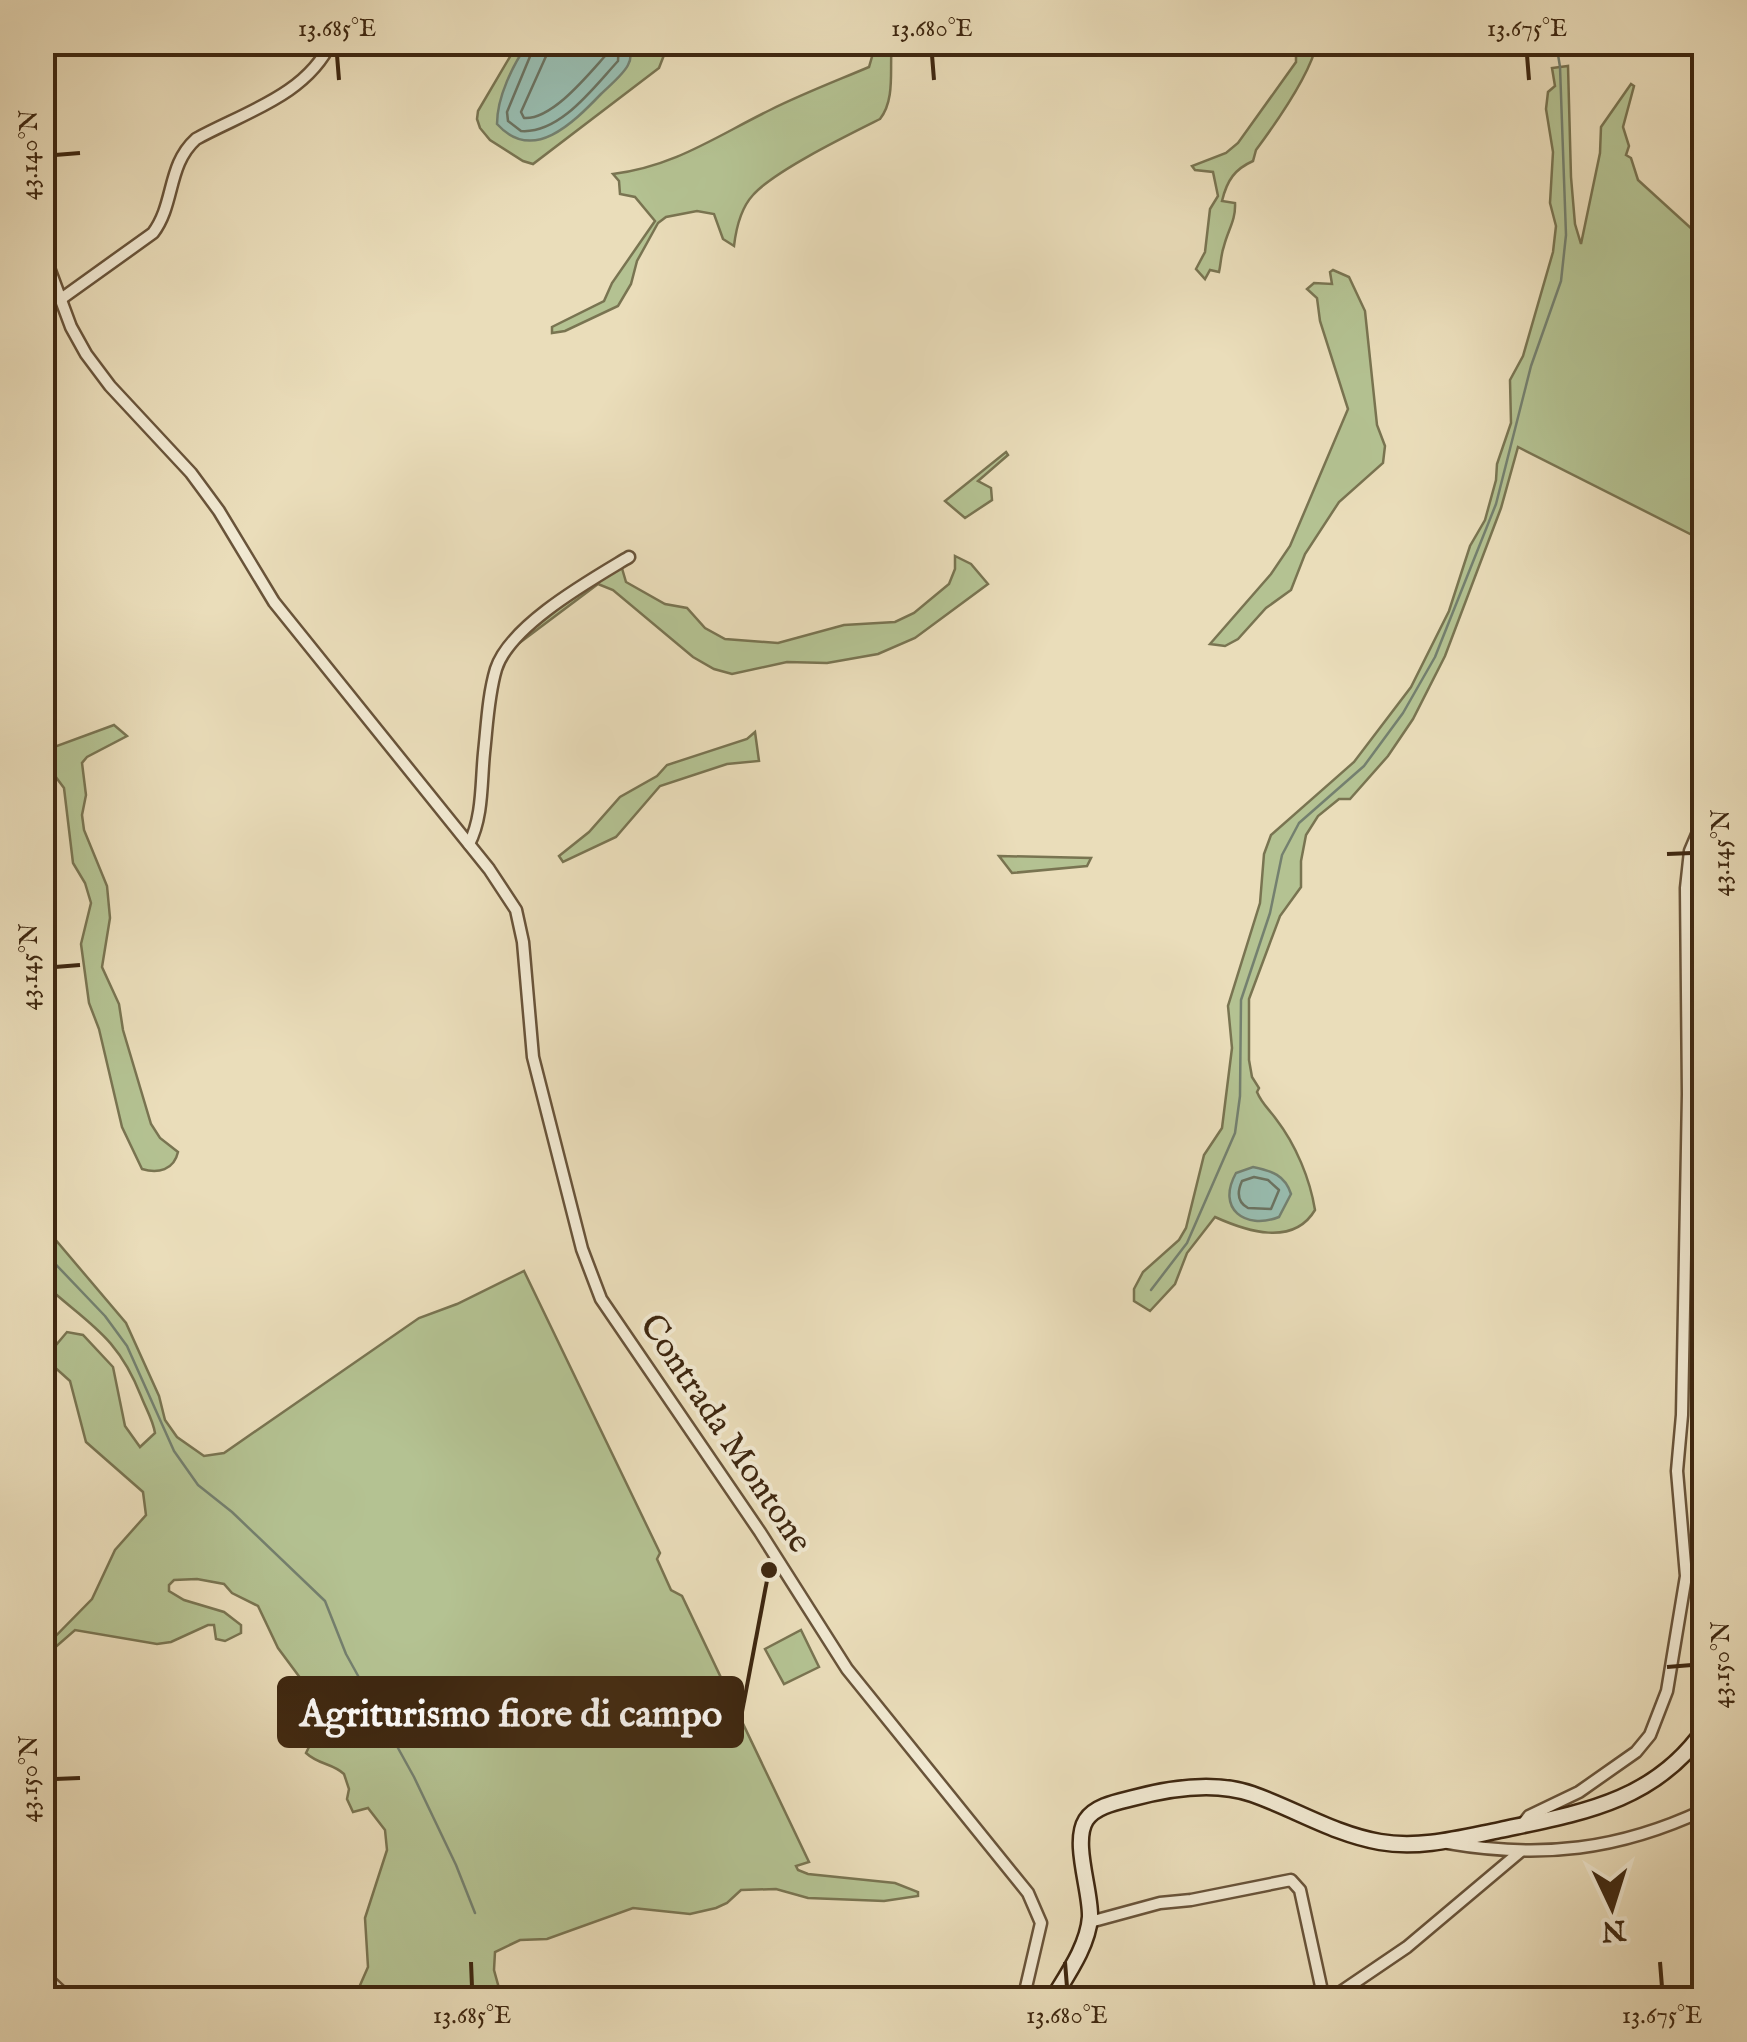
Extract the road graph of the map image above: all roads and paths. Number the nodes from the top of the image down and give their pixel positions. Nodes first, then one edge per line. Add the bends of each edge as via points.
1 (330, 42) edge
2 (42, 248) edge
3 (61, 299) junction
4 (629, 558) dead end
5 (1704, 818) edge
6 (469, 844) junction
7 (1704, 1730) edge
8 (1704, 1810) edge
9 (1521, 1826) junction
10 (1444, 1842) junction
11 (1521, 1852) junction
12 (1090, 1922) junction
13 (42, 1974) edge
14 (70, 2000) edge
15 (1023, 2000) edge
16 (1052, 2000) edge
17 (1326, 2000) edge

1 - 3 street via 299,85 196,138 175,167 152,233
2 - 3 street, Contrada Montone
3 - 6 street, Contrada Montone via 101,375 191,473 274,602
4 - 6 street via 538,620 496,666
5 - 9 street via 1690,851 1686,888 1687,1132 1676,1471 1686,1576 1667,1690 1636,1752
6 - 15 street, Contrada Montone via 516,910 533,1057 576,1230 601,1299 846,1669 1028,1893 1041,1923
7 - 9 street via 1685,1758 1616,1801
8 - 11 street via 1640,1836
9 - 10 street
10 - 11 street
10 - 12 street via 1378,1842 1217,1786 1138,1796 1086,1819 1081,1836
11 - 17 street via 1407,1947
12 - 16 street
12 - 17 street via 1290,1880 1300,1890
13 - 14 street

